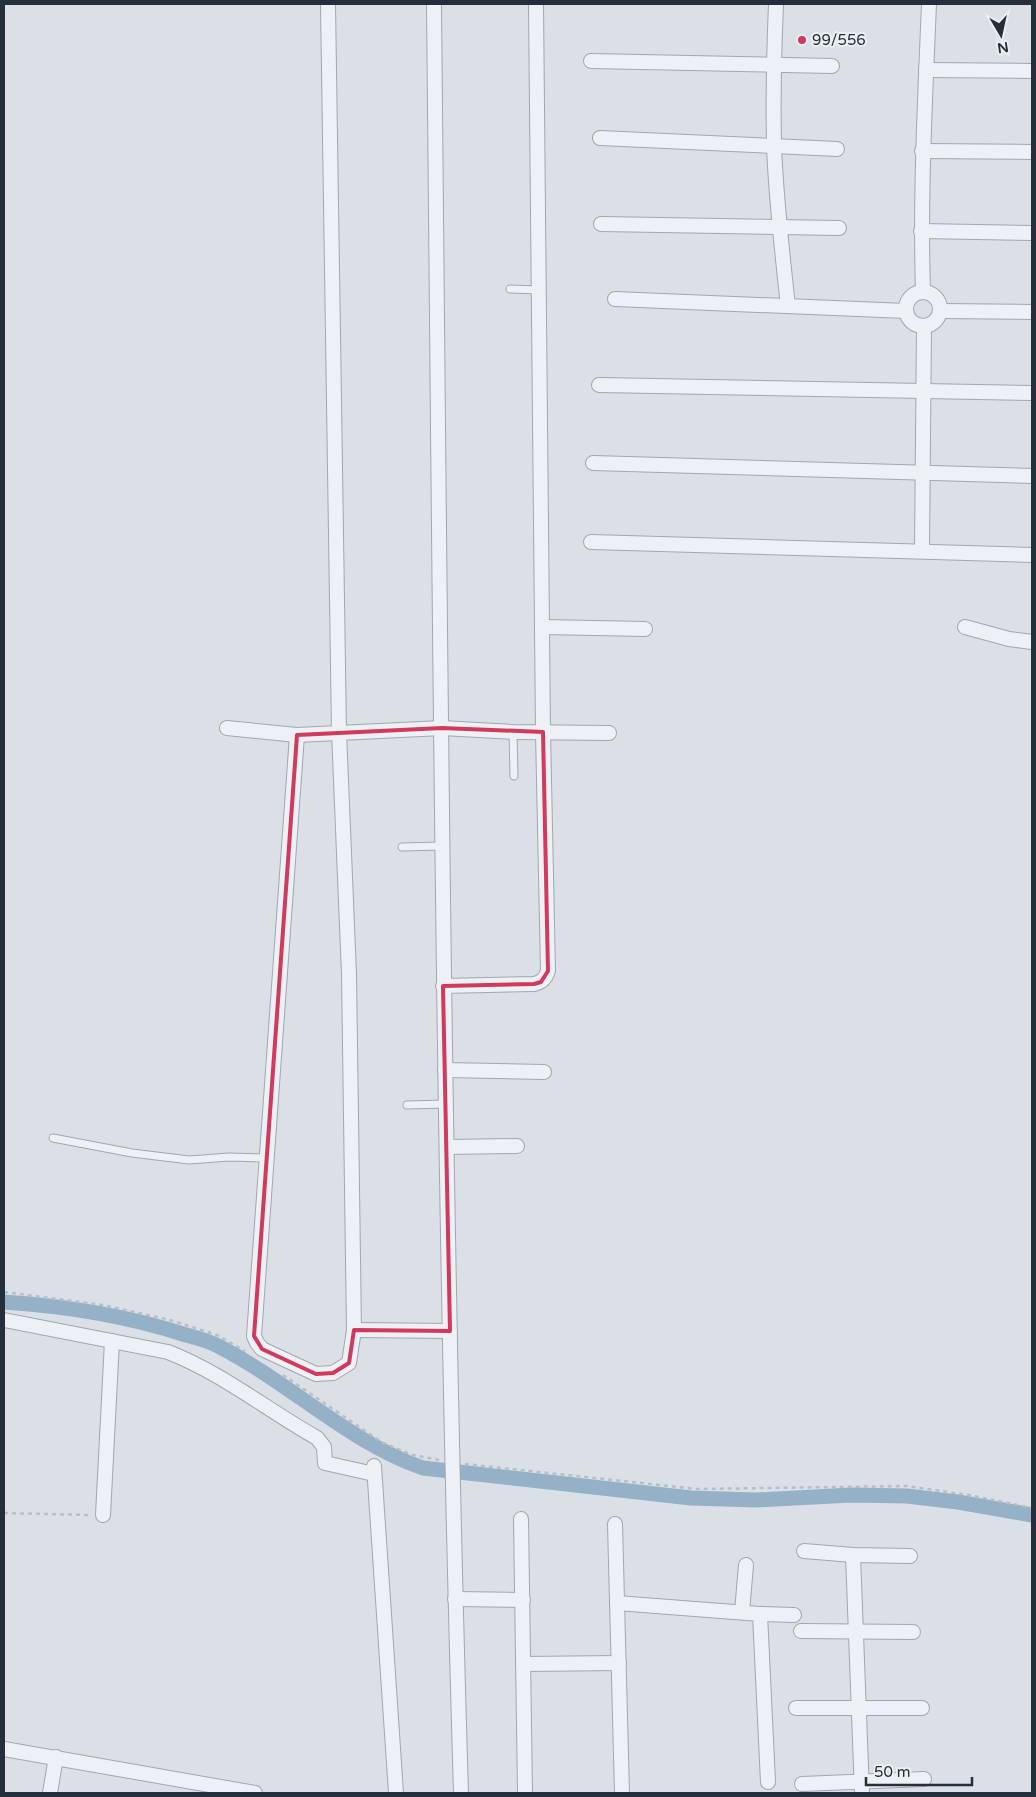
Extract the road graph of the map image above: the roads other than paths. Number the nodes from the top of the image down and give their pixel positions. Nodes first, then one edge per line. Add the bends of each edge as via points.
1 (328, 4) edge
2 (434, 4) edge
3 (536, 4) edge
4 (776, 4) edge
5 (929, 4) edge
6 (591, 61) dead end
7 (774, 64) junction
8 (832, 66) dead end
9 (926, 70) junction
10 (1032, 71) edge
11 (600, 138) dead end
12 (774, 145) junction
13 (837, 149) dead end
14 (922, 151) junction
15 (1032, 152) edge
16 (601, 224) dead end
17 (779, 228) junction
18 (839, 228) dead end
19 (921, 231) junction
20 (1032, 233) edge
21 (510, 289) dead end
22 (540, 290) junction
23 (923, 292) junction
24 (615, 299) dead end
25 (788, 306) junction
26 (940, 310) junction
27 (906, 311) junction
28 (1032, 312) edge
29 (924, 326) junction
30 (599, 385) dead end
31 (924, 390) junction
32 (1032, 393) edge
33 (593, 463) dead end
34 (923, 474) junction
35 (1032, 476) edge
36 (591, 542) dead end
37 (922, 551) junction
38 (1032, 555) edge
39 (542, 627) junction
40 (965, 627) dead end
41 (645, 629) dead end
42 (1032, 642) edge
43 (227, 728) dead end
44 (442, 728) junction
45 (339, 732) junction
46 (513, 732) junction
47 (543, 732) junction
48 (609, 733) dead end
49 (297, 735) junction
50 (514, 776) dead end
51 (442, 846) junction
52 (402, 847) dead end
53 (443, 986) junction
54 (445, 1070) junction
55 (544, 1072) dead end
56 (446, 1104) junction
57 (407, 1105) dead end
58 (53, 1138) dead end
59 (517, 1146) dead end
60 (447, 1147) junction
61 (267, 1158) junction
62 (4, 1320) edge
63 (354, 1330) junction
64 (450, 1331) junction
65 (112, 1341) junction
66 (103, 1515) road end
67 (521, 1519) dead end
68 (615, 1524) dead end
69 (804, 1551) dead end
70 (853, 1555) junction
71 (910, 1556) dead end
72 (746, 1565) dead end
73 (455, 1599) junction
74 (523, 1600) junction
75 (617, 1603) junction
76 (742, 1612) junction
77 (760, 1614) junction
78 (794, 1615) dead end
79 (801, 1631) dead end
80 (855, 1632) junction
81 (913, 1632) dead end
82 (619, 1663) junction
83 (523, 1664) junction
84 (796, 1708) dead end
85 (858, 1708) junction
86 (922, 1708) dead end
87 (4, 1749) edge
88 (56, 1758) junction
89 (924, 1779) dead end
90 (768, 1782) dead end
91 (802, 1784) dead end
92 (861, 1788) edge
93 (50, 1793) edge
94 (255, 1793) edge
95 (396, 1793) edge
96 (461, 1793) edge
97 (525, 1793) edge
98 (622, 1793) edge

1 - 45 street
2 - 44 street
3 - 22 street
4 - 7 street
5 - 9 street
6 - 7 street
7 - 8 street
7 - 12 street
9 - 10 street
9 - 14 street
11 - 12 street
12 - 13 street
12 - 17 street
14 - 15 street
14 - 19 street
16 - 17 street
17 - 18 street
17 - 25 street
19 - 20 street
19 - 23 street
21 - 22 lane
22 - 39 street
23 - 26 street via 938,300
23 - 27 street via 909,300
24 - 25 street
25 - 27 street
26 - 28 street
26 - 29 street via 933,323
27 - 29 street via 912,322
29 - 31 street
30 - 31 street
31 - 32 street
31 - 34 street
33 - 34 street
34 - 35 street
34 - 37 street
36 - 37 street
37 - 38 street
39 - 41 street
39 - 47 street
40 - 42 street
43 - 49 street
44 - 45 street
44 - 46 street
44 - 51 street
45 - 49 street
45 - 63 street via 349,974
46 - 47 street
46 - 50 lane
47 - 48 street
47 - 53 street via 546,977 534,984
49 - 61 street
51 - 52 lane
51 - 53 street
53 - 54 street
54 - 55 street
54 - 56 street
56 - 57 lane
56 - 60 street
58 - 61 lane via 189,1160
59 - 60 street
60 - 64 street
61 - 63 street via 254,1336 257,1343 262,1349 316,1374 333,1373 348,1363
62 - 65 street
63 - 64 street
64 - 73 street
65 - 66 street
65 - 95 street via 168,1352 190,1360 317,1438 324,1447 325,1463 374,1470
67 - 74 street
68 - 75 street
69 - 70 street
70 - 71 street
70 - 80 street
72 - 76 street
73 - 74 street
73 - 96 street
74 - 83 street
75 - 76 street
75 - 82 street
76 - 77 street
77 - 78 street
77 - 90 street
79 - 80 street
80 - 81 street
80 - 85 street
82 - 83 street
82 - 98 street
83 - 97 street
84 - 85 street
85 - 86 street
85 - 92 street
87 - 88 street
88 - 93 street
88 - 94 street
89 - 92 street
91 - 92 street

